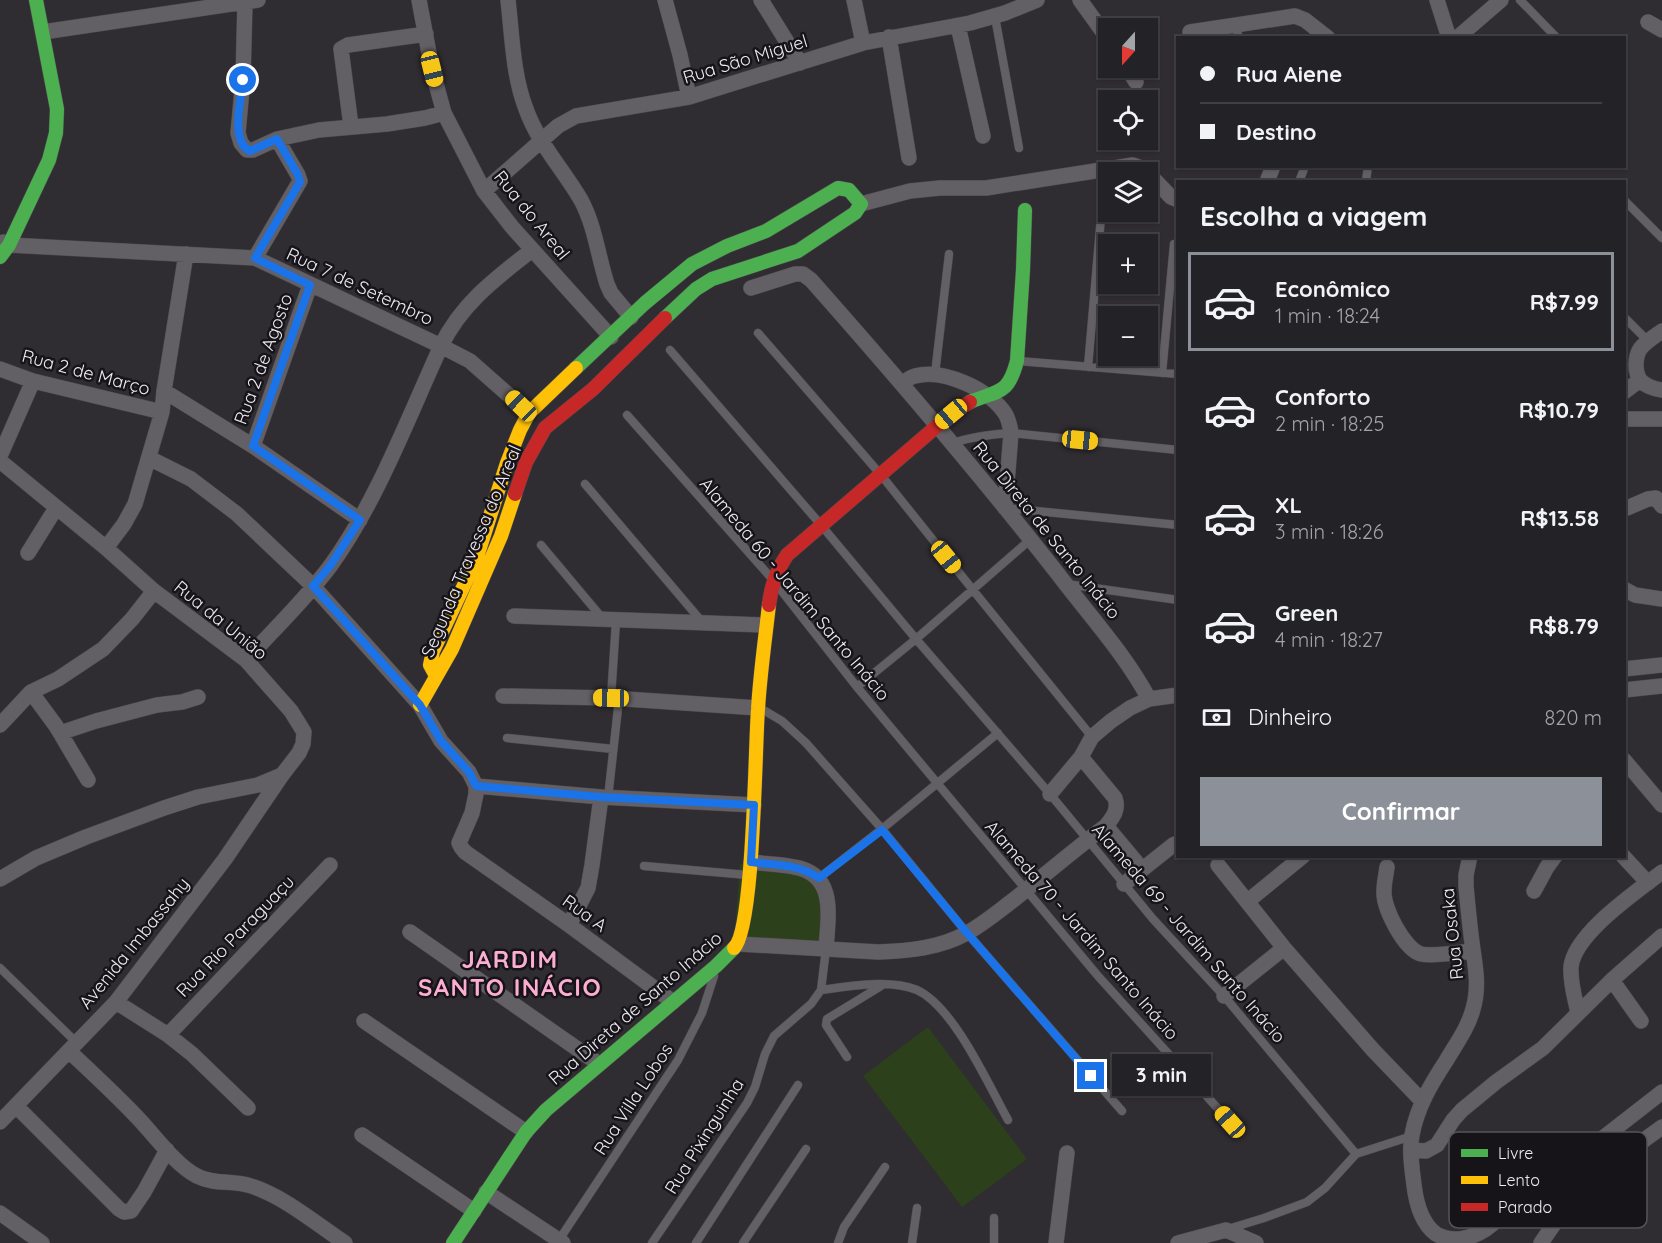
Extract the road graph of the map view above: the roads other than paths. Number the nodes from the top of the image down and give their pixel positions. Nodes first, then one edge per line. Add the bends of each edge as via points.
1 (36, 0) edge
2 (419, 0) edge
3 (508, 0) edge
4 (665, 0) edge
5 (761, 0) edge
6 (854, 0) edge
7 (1037, 0) edge
8 (1080, 0) edge
9 (1437, 0) edge
10 (1501, 0) edge
11 (1520, 0) edge
12 (252, 1) edge
13 (220, 3) edge
14 (995, 17) junction
15 (1648, 22) dead end
16 (1098, 25) edge
17 (958, 26) junction
18 (1662, 30) edge
19 (1237, 31) edge
20 (43, 32) junction
21 (1190, 32) dead end
22 (426, 34) junction
23 (1325, 36) edge
24 (1459, 36) edge
25 (1555, 36) edge
26 (889, 38) junction
27 (863, 43) junction
28 (800, 63) junction
29 (1133, 78) edge
30 (1136, 82) dead end
31 (689, 97) junction
32 (444, 113) junction
33 (351, 126) junction
34 (983, 136) dead end
35 (277, 139) junction
36 (541, 141) junction
37 (1019, 148) dead end
38 (909, 158) dead end
39 (484, 191) junction
40 (1176, 199) edge
41 (1626, 202) edge
42 (861, 204) junction
43 (1025, 210) dead end
44 (1101, 222) edge
45 (1662, 238) edge
46 (1174, 244) dead end
47 (3, 248) edge
48 (532, 250) junction
49 (186, 254) junction
50 (949, 254) dead end
51 (255, 258) junction
52 (310, 285) junction
53 (751, 288) dead end
54 (631, 317) junction
55 (1626, 319) edge
56 (1662, 331) edge
57 (758, 333) dead end
58 (611, 337) junction
59 (1648, 341) junction
60 (441, 346) junction
61 (670, 350) dead end
62 (1017, 361) junction
63 (1088, 367) junction
64 (0, 369) edge
65 (1162, 373) junction
66 (936, 374) junction
67 (1176, 374) edge
68 (1632, 379) edge
69 (33, 381) junction
70 (902, 383) junction
71 (1662, 390) edge
72 (164, 391) junction
73 (989, 398) junction
74 (162, 412) junction
75 (529, 413) junction
76 (627, 416) dead end
77 (1626, 419) edge
78 (1662, 419) edge
79 (937, 426) junction
80 (1011, 433) junction
81 (952, 443) junction
82 (253, 446) junction
83 (1176, 450) edge
84 (0, 456) edge
85 (149, 458) junction
86 (0, 460) edge
87 (881, 475) junction
88 (585, 484) dead end
89 (1662, 506) edge
90 (56, 508) junction
91 (1005, 508) junction
92 (1626, 508) edge
93 (360, 520) junction
94 (821, 525) junction
95 (1176, 525) edge
96 (1031, 539) junction
97 (541, 545) dead end
98 (106, 548) junction
99 (28, 553) dead end
100 (773, 580) junction
101 (1066, 584) junction
102 (313, 586) junction
103 (972, 590) junction
104 (1626, 590) edge
105 (154, 591) junction
106 (1662, 599) edge
107 (1176, 600) edge
108 (514, 616) dead end
109 (610, 620) junction
110 (704, 624) junction
111 (766, 625) junction
112 (916, 639) junction
113 (246, 660) junction
114 (1662, 665) edge
115 (1626, 669) edge
116 (436, 676) junction
117 (1662, 686) edge
118 (857, 687) junction
119 (1626, 690) edge
120 (31, 692) junction
121 (1176, 695) edge
122 (503, 696) dead end
123 (198, 697) dead end
124 (615, 698) junction
125 (1149, 699) junction
126 (420, 705) junction
127 (758, 708) junction
128 (0, 725) edge
129 (60, 733) junction
130 (998, 733) junction
131 (1092, 737) junction
132 (507, 738) dead end
133 (613, 749) junction
134 (1081, 757) junction
135 (1626, 762) edge
136 (282, 775) junction
137 (88, 780) dead end
138 (938, 783) junction
139 (476, 786) junction
140 (1050, 794) junction
141 (605, 797) junction
142 (754, 805) junction
143 (1662, 805) edge
144 (1106, 826) junction
145 (882, 830) junction
146 (1088, 840) junction
147 (1176, 844) edge
148 (1301, 858) edge
149 (1469, 858) edge
150 (1554, 858) edge
151 (1625, 858) edge
152 (1218, 859) edge
153 (330, 865) dead end
154 (644, 866) dead end
155 (1387, 867) dead end
156 (750, 869) junction
157 (1143, 869) junction
158 (1662, 872) edge
159 (819, 878) junction
160 (0, 879) edge
161 (1648, 883) junction
162 (1124, 884) junction
163 (1026, 890) junction
164 (1534, 891) dead end
165 (1248, 901) junction
166 (569, 925) junction
167 (410, 932) dead end
168 (967, 933) junction
169 (1662, 936) edge
170 (739, 944) junction
171 (1284, 948) junction
172 (826, 949) junction
173 (1473, 951) junction
174 (716, 966) junction
175 (0, 968) edge
176 (1612, 980) junction
177 (882, 985) junction
178 (821, 990) junction
179 (1224, 996) junction
180 (116, 1002) junction
181 (673, 1002) junction
182 (1578, 1013) junction
183 (364, 1021) dead end
184 (1641, 1021) dead end
185 (168, 1035) junction
186 (73, 1047) junction
187 (847, 1057) dead end
188 (599, 1064) junction
189 (798, 1085) dead end
190 (1662, 1092) edge
191 (1422, 1101) junction
192 (16, 1106) junction
193 (248, 1108) dead end
194 (1122, 1111) dead end
195 (1008, 1120) dead end
196 (0, 1122) edge
197 (1230, 1122) dead end
198 (1662, 1128) edge
199 (526, 1132) junction
200 (1611, 1132) edge
201 (362, 1136) dead end
202 (1647, 1139) edge
203 (1412, 1143) junction
204 (806, 1149) dead end
205 (167, 1150) junction
206 (1067, 1154) dead end
207 (1356, 1154) junction
208 (885, 1167) dead end
209 (486, 1192) junction
210 (917, 1208) dead end
211 (474, 1211) junction
212 (0, 1214) edge
213 (994, 1218) dead end
214 (1489, 1228) edge
215 (1552, 1228) edge
216 (1226, 1230) junction
217 (36, 1241) edge
218 (561, 1242) edge
219 (345, 1243) edge
220 (453, 1243) edge
221 (652, 1243) edge
222 (696, 1243) edge
223 (743, 1243) edge
224 (838, 1243) edge
225 (912, 1243) edge
226 (994, 1243) edge
227 (1056, 1243) edge
228 (1178, 1243) edge
229 (1256, 1243) edge
230 (1542, 1243) edge

1 - 20 street
2 - 22 street, Rua do Areal
3 - 36 street via 520,92
4 - 31 street
5 - 28 street
6 - 27 street
7 - 14 street, Rua São Miguel
8 - 16 street
9 - 24 street
10 - 24 street
11 - 25 lane
12 - 13 street
12 - 35 street via 238,133 244,148 250,151
13 - 20 street
14 - 17 street, Rua São Miguel
14 - 37 lane
15 - 18 street
17 - 26 street, Rua São Miguel
17 - 34 street
19 - 21 street
19 - 23 street via 1295,16
20 - 47 street via 57,109 56,133 49,160
22 - 32 street, Rua do Areal
22 - 33 street via 341,49
26 - 27 street, Rua São Miguel
26 - 38 street
27 - 28 street, Rua São Miguel
28 - 31 street, Rua São Miguel
29 - 30 street
31 - 36 street, Rua São Miguel via 576,116
32 - 33 street via 387,124
32 - 39 street, Rua do Areal
33 - 35 street
35 - 51 street via 300,182
36 - 39 street, Rua São Miguel
36 - 54 street via 581,201 607,284
39 - 48 street, Rua do Areal
40 - 42 street via 1144,169 1133,165 986,188 918,190
41 - 45 lane
42 - 54 street via 849,189 838,188 766,231 704,257
42 - 116 street, Segunda Travessa do Areal via 855,213 798,250 712,279 696,289 593,389 545,428 526,462 501,536 452,649
43 - 62 street
44 - 63 lane
46 - 65 lane
47 - 49 street, Rua 7 de Setembro
48 - 58 street, Rua do Areal
48 - 60 street via 477,295 459,314
49 - 51 street, Rua 7 de Setembro
49 - 72 street
50 - 66 lane
51 - 52 street, Rua 7 de Setembro
52 - 60 street, Rua 7 de Setembro
52 - 82 street, Rua 2 de Agosto
53 - 70 street via 795,274 807,276
54 - 58 street
55 - 59 lane
56 - 59 street
57 - 87 lane
58 - 75 street
59 - 68 street via 1642,347
60 - 75 street, Rua 7 de Setembro via 470,361
60 - 93 street
61 - 94 lane, Alameda 69 - Jardim Santo Inácio
62 - 63 lane
62 - 73 street via 1008,385
63 - 65 lane
64 - 69 street, Rua 2 de Março
65 - 67 lane
66 - 70 street via 913,376
66 - 73 street via 950,376
68 - 71 street
69 - 74 street, Rua 2 de Março
69 - 84 street
70 - 79 street
72 - 74 street
72 - 82 street, Rua 2 de Março
73 - 79 street via 963,406
73 - 80 street via 1005,414
74 - 85 street
75 - 116 street via 509,454 481,549 430,658 429,665
76 - 100 lane, Alameda 60 - Jardim Santo Inácio
77 - 78 street
79 - 81 street, Rua Direta de Santo Inácio
79 - 87 street, Rua Direta de Santo Inácio
80 - 81 lane
80 - 83 lane
80 - 91 street
81 - 91 street, Rua Direta de Santo Inácio
82 - 93 street, Rua 2 de Março
85 - 98 street via 135,504
85 - 102 street via 191,479 237,514
86 - 90 street, Rua da União
87 - 94 street, Rua Direta de Santo Inácio
87 - 103 lane
88 - 110 lane
89 - 92 street via 1656,498
90 - 98 street, Rua da União
90 - 99 street
91 - 95 lane
91 - 96 street, Rua Direta de Santo Inácio
93 - 102 street
94 - 100 street, Rua Direta de Santo Inácio via 788,555
94 - 112 lane, Alameda 69 - Jardim Santo Inácio
96 - 101 street, Rua Direta de Santo Inácio
96 - 103 lane
97 - 109 lane
98 - 105 street, Rua da União
100 - 111 street, Rua Direta de Santo Inácio
100 - 118 lane, Alameda 60 - Jardim Santo Inácio
101 - 107 lane
101 - 125 street, Rua Direta de Santo Inácio via 1117,649
102 - 113 street
102 - 126 street
103 - 112 lane
103 - 131 lane
104 - 106 street
105 - 113 street, Rua da União
105 - 120 street via 103,649
108 - 109 street
109 - 110 street
109 - 124 lane
110 - 111 street
111 - 127 street, Rua Direta de Santo Inácio
112 - 118 lane
112 - 130 lane, Alameda 69 - Jardim Santo Inácio
113 - 136 street, Rua da União via 291,711 304,732 299,753
114 - 115 street
116 - 126 street, Segunda Travessa do Areal
117 - 119 street
118 - 138 lane, Alameda 60 - Jardim Santo Inácio
120 - 128 street
120 - 129 street
121 - 125 street
122 - 124 street
123 - 129 street
124 - 127 street
124 - 133 lane
125 - 131 street via 1130,708
126 - 139 street via 441,741 469,772
127 - 142 street, Rua Direta de Santo Inácio
127 - 145 lane via 782,721 806,743
129 - 137 street
130 - 138 lane
130 - 140 lane, Alameda 69 - Jardim Santo Inácio
131 - 134 street
132 - 133 lane
133 - 141 lane
134 - 140 street
134 - 144 street via 1115,798 1117,809
135 - 143 street
136 - 160 street via 164,808 36,858
136 - 180 street, Avenida Imbassahy via 225,859
138 - 145 lane
138 - 163 lane, Alameda 70 - Jardim Santo Inácio
139 - 141 street
139 - 166 street, Rua A via 460,847
140 - 146 lane, Alameda 69 - Jardim Santo Inácio
141 - 142 street
141 - 166 street via 588,888
142 - 156 street, Rua Direta de Santo Inácio
144 - 146 street
144 - 157 street
145 - 159 lane
145 - 168 lane
146 - 162 lane, Alameda 69 - Jardim Santo Inácio
146 - 163 street
147 - 157 street
148 - 165 street
149 - 173 street, Rua Osaka via 1466,886
150 - 164 street
151 - 161 street
152 - 165 street
153 - 185 street, Rua Rio Paraguaçu
154 - 156 lane
155 - 173 street via 1386,905 1408,946 1423,954
156 - 159 street via 796,867
156 - 170 street, Rua Direta de Santo Inácio
157 - 162 street
158 - 161 street
159 - 172 street via 828,905
161 - 182 street via 1598,923 1577,950 1571,980
162 - 179 lane, Alameda 69 - Jardim Santo Inácio
163 - 168 street
163 - 197 lane, Alameda 70 - Jardim Santo Inácio
165 - 171 street
166 - 181 street, Rua A
167 - 188 street
168 - 172 street via 944,943 899,951
168 - 194 lane
169 - 176 street
170 - 172 street
170 - 174 street, Rua Direta de Santo Inácio
171 - 179 street
171 - 191 street
172 - 178 lane
173 - 191 street, Rua Osaka via 1477,990 1473,1009 1466,1029
174 - 181 street, Rua Direta de Santo Inácio
174 - 218 lane, Rua Villa Lobos via 702,1013 678,1060
175 - 186 lane
176 - 182 street
176 - 184 street
177 - 178 lane
177 - 187 lane via 827,1019 826,1025
177 - 195 lane via 917,990 942,1010 956,1027
178 - 221 lane, Rua Pixinguinha via 806,1010 774,1036 747,1103
179 - 207 lane, Alameda 69 - Jardim Santo Inácio
180 - 185 street
180 - 186 street, Avenida Imbassahy
181 - 188 street, Rua Direta de Santo Inácio
182 - 203 street via 1536,1054 1462,1110 1437,1145 1426,1151
183 - 199 street
185 - 193 street
186 - 192 street, Avenida Imbassahy
186 - 205 street
188 - 199 street, Rua Direta de Santo Inácio
189 - 222 lane
190 - 200 street, Rua Osaka
191 - 203 street, Rua Osaka
192 - 196 street, Avenida Imbassahy
192 - 205 street via 124,1212 133,1209
198 - 202 street
199 - 209 street, Rua Direta de Santo Inácio
201 - 211 street
203 - 207 lane
203 - 214 street, Rua Osaka via 1417,1203 1431,1230 1458,1241
204 - 223 lane
205 - 219 street via 197,1176 270,1193
206 - 227 street
207 - 216 lane via 1307,1202
208 - 224 lane via 844,1227
209 - 211 street, Rua Direta de Santo Inácio
209 - 218 street
210 - 225 lane
211 - 220 street, Rua Direta de Santo Inácio
212 - 217 street
213 - 226 lane
215 - 230 street
216 - 228 street
216 - 229 street

